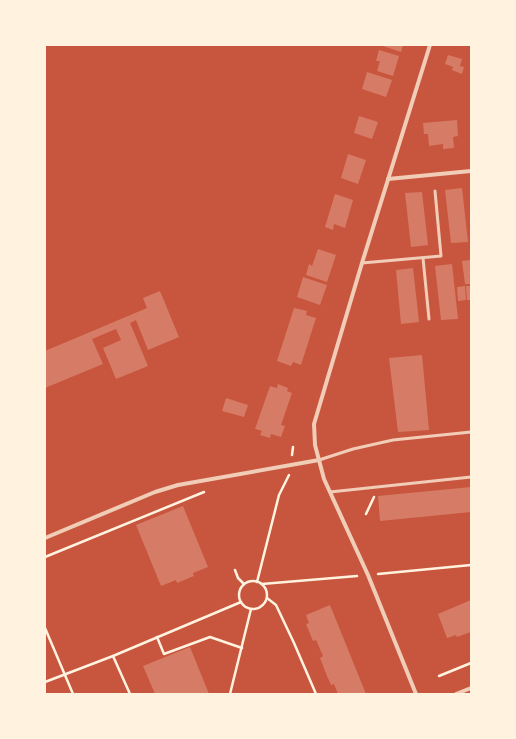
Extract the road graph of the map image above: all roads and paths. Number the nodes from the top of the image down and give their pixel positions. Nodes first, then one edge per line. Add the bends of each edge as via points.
1 (430, 45) edge
2 (471, 171) edge
3 (388, 178) junction
4 (435, 191) dead end
5 (423, 258) junction
6 (362, 263) junction
7 (429, 319) dead end
8 (471, 432) edge
9 (319, 460) junction
10 (288, 476) dead end
11 (471, 477) edge
12 (205, 492) dead end
13 (329, 492) junction
14 (45, 538) edge
15 (45, 557) edge
16 (234, 570) dead end
17 (257, 582) junction
18 (244, 584) junction
19 (267, 598) junction
20 (241, 602) junction
21 (251, 608) junction
22 (45, 628) edge
23 (157, 637) junction
24 (242, 648) junction
25 (113, 656) junction
26 (471, 663) edge
27 (65, 675) junction
28 (439, 676) dead end
29 (45, 682) edge
30 (471, 688) edge
31 (73, 694) edge
32 (130, 694) edge
33 (230, 694) edge
34 (315, 694) edge
35 (416, 694) edge
36 (456, 694) edge

1 - 3 street
2 - 3 street
3 - 6 street
4 - 5 lane via 442,256
5 - 6 lane
5 - 7 lane
6 - 9 street via 314,424
8 - 9 lane via 394,440
9 - 13 street
9 - 14 street via 178,485 155,492
10 - 17 path via 279,495
11 - 13 lane
12 - 15 path
13 - 35 street via 368,575
16 - 18 path
17 - 18 path via 250,581
17 - 19 path via 265,588
18 - 20 path via 240,592
19 - 21 path via 261,606
19 - 34 path via 276,605
20 - 21 path
20 - 23 path
21 - 24 path
22 - 27 path
23 - 24 path via 164,654 210,637
23 - 25 path
24 - 33 path
25 - 27 path
25 - 32 path
26 - 28 path
27 - 29 path
27 - 31 path
30 - 36 street

